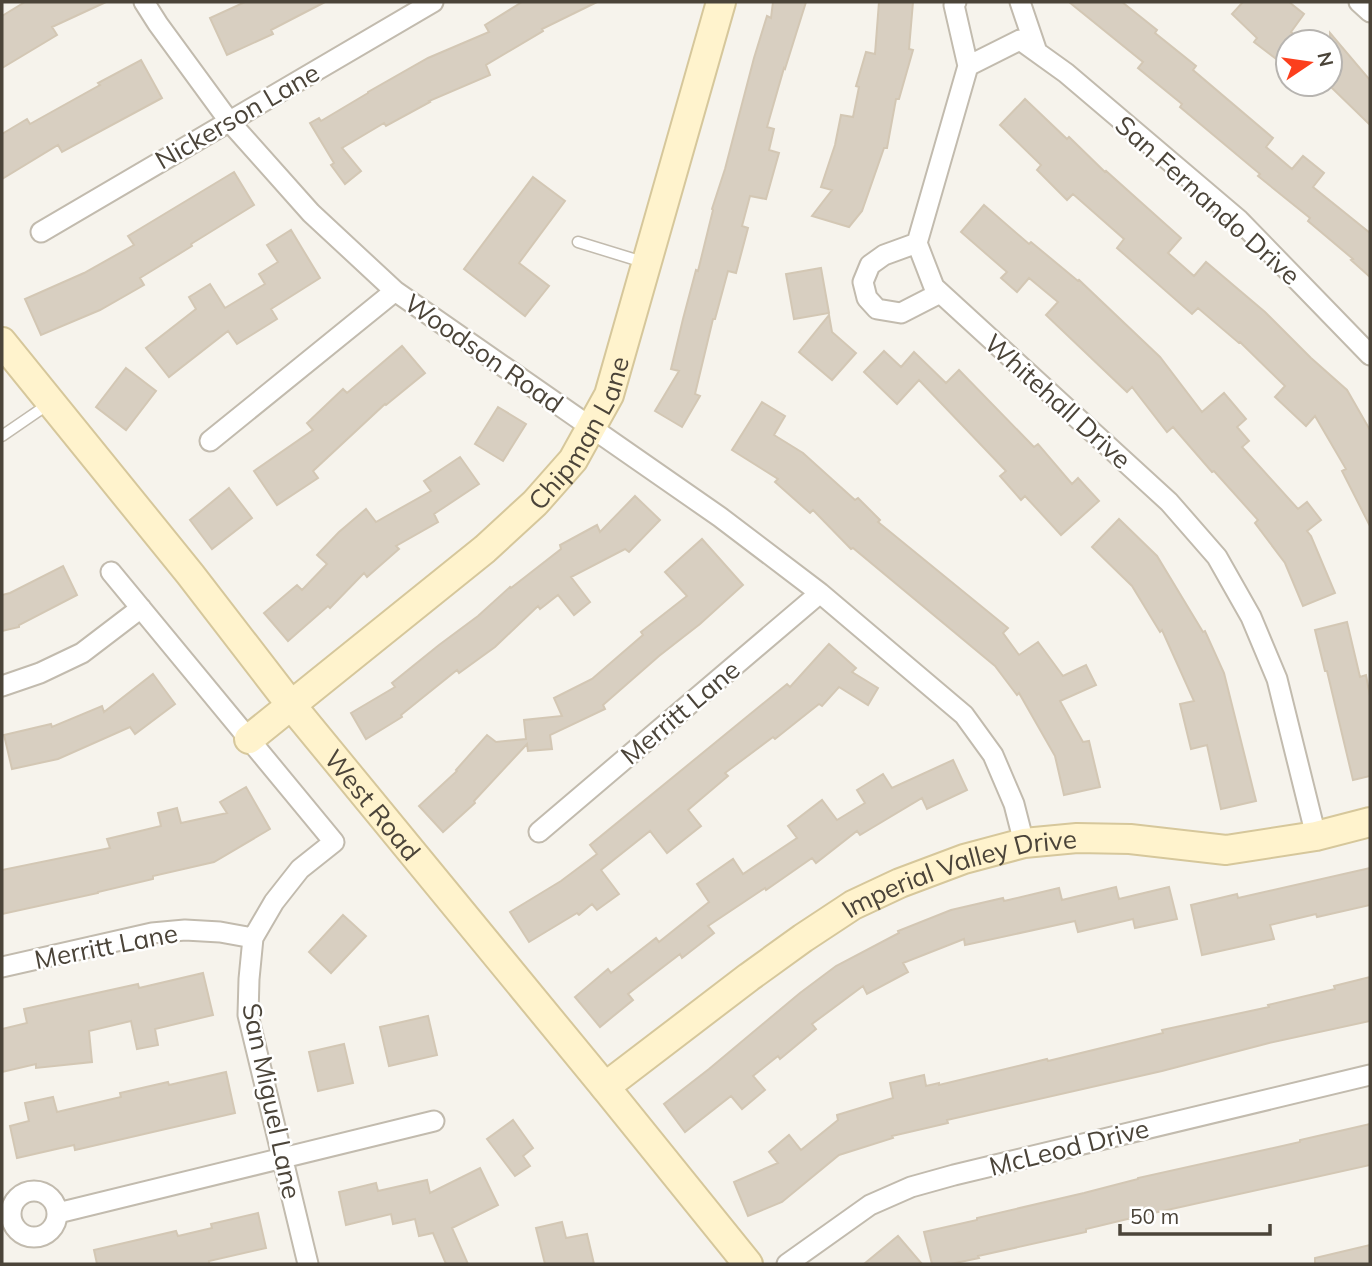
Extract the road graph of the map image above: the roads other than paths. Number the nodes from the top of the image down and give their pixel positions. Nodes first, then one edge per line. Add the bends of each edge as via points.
1 (144, 2) edge
2 (433, 2) edge
3 (721, 2) edge
4 (956, 2) edge
5 (1020, 2) edge
6 (1359, 2) edge
7 (1370, 12) edge
8 (1037, 52) junction
9 (968, 66) junction
10 (229, 121) junction
11 (41, 232) dead end
12 (578, 242) dead end
13 (917, 243) junction
14 (647, 263) junction
15 (395, 291) junction
16 (940, 293) junction
17 (4, 349) edge
18 (1370, 355) edge
19 (51, 403) junction
20 (592, 427) junction
21 (2, 436) edge
22 (210, 441) dead end
23 (111, 572) dead end
24 (820, 593) junction
25 (141, 608) junction
26 (2, 686) edge
27 (291, 705) junction
28 (249, 738) junction
29 (1370, 822) edge
30 (539, 832) dead end
31 (1316, 836) junction
32 (334, 842) joint
33 (1024, 843) junction
34 (253, 938) junction
35 (2, 967) edge
36 (1370, 1074) edge
37 (605, 1087) junction
38 (434, 1121) dead end
39 (282, 1159) junction
40 (58, 1213) dead end
41 (308, 1264) edge
42 (748, 1264) edge
43 (787, 1264) edge

1 - 10 street, Woodson Road
2 - 10 street, Nickerson Lane
3 - 14 street, Chipman Lane
4 - 9 street
5 - 8 street
6 - 7 street
8 - 9 street via 1020,40
8 - 18 street, San Fernando Drive via 1238,220
9 - 13 street
10 - 11 street, Nickerson Lane
10 - 15 street, Woodson Road via 311,213
12 - 14 lane
13 - 16 street, Whitehall Drive
13 - 16 street via 870,265 863,282 867,298 877,309 901,313
14 - 20 street, Chipman Lane via 609,395
15 - 20 street, Woodson Road
15 - 22 street
16 - 31 street, Whitehall Drive via 1169,502 1217,557 1251,617 1277,679
17 - 19 street, West Road
19 - 21 lane
19 - 27 street, West Road
20 - 24 street, Woodson Road
20 - 27 street, Chipman Lane via 573,460 535,503 485,549
23 - 25 street, West Road
24 - 30 street, Merritt Lane
24 - 33 street, Woodson Road via 964,715 993,755 1014,804
25 - 26 street via 82,653
25 - 28 street, West Road
27 - 28 street, Chipman Lane
27 - 37 street, West Road
28 - 32 street, West Road
29 - 31 street, Imperial Valley Drive
31 - 33 street, Imperial Valley Drive via 1226,850 1104,838
32 - 34 street, San Miguel Lane via 300,869
33 - 37 street, Imperial Valley Drive via 964,859 853,905
34 - 35 street, Merritt Lane via 185,930 152,933
34 - 39 street, San Miguel Lane via 248,1015
36 - 43 street, McLeod Drive via 911,1187 870,1205
37 - 42 street, West Road
38 - 39 street
39 - 40 street
39 - 41 street, San Miguel Lane

